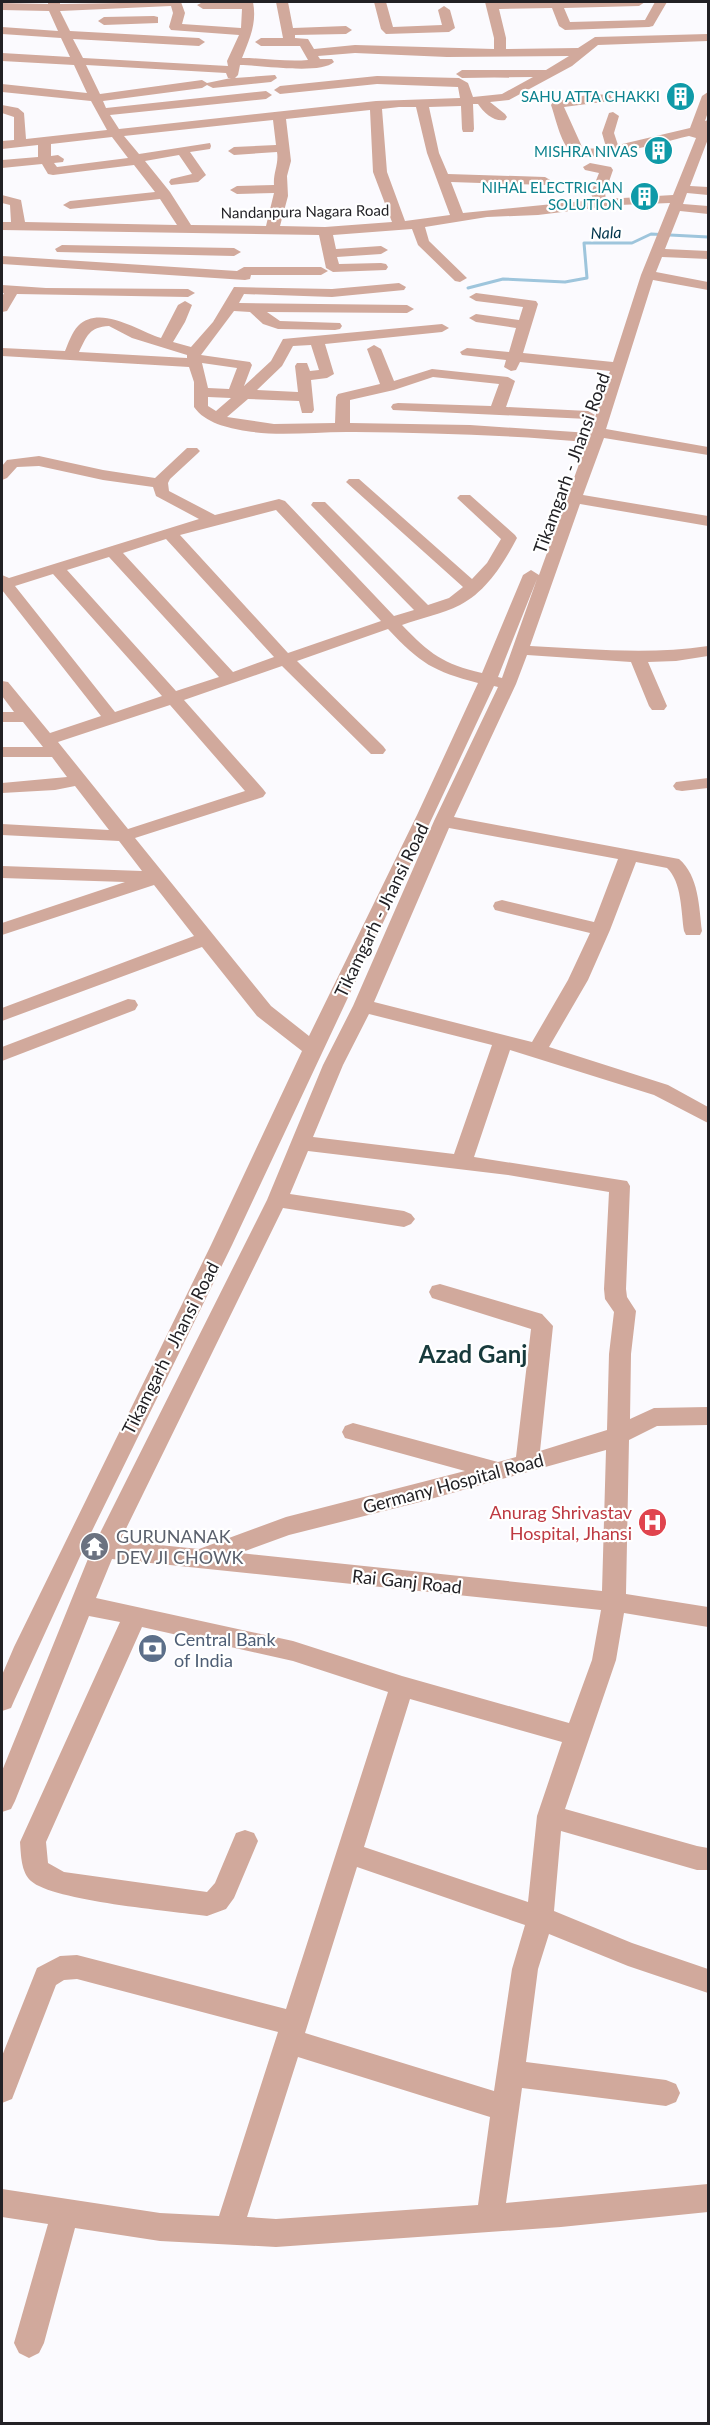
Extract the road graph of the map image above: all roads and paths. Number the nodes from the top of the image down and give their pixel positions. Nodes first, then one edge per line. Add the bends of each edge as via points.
1 (282, 2) edge
2 (380, 2) edge
3 (633, 2) edge
4 (639, 2) edge
5 (662, 2) edge
6 (247, 3) edge
7 (556, 3) edge
8 (492, 4) edge
9 (54, 5) edge
10 (104, 5) junction
11 (203, 5) dead end
12 (2, 7) edge
13 (444, 10) dead end
14 (154, 20) dead end
15 (104, 21) junction
16 (346, 30) dead end
17 (2, 31) edge
18 (247, 32) junction
19 (65, 34) junction
20 (104, 37) junction
21 (289, 37) junction
22 (708, 37) edge
23 (261, 42) dead end
24 (206, 43) dead end
25 (74, 48) junction
26 (583, 52) junction
27 (500, 53) junction
28 (2, 57) edge
29 (79, 62) junction
30 (367, 64) dead end
31 (2, 68) edge
32 (233, 68) junction
33 (317, 69) junction
34 (33, 72) dead end
35 (548, 73) junction
36 (462, 74) dead end
37 (81, 76) junction
38 (104, 76) dead end
39 (271, 78) dead end
40 (135, 79) dead end
41 (202, 84) junction
42 (2, 88) edge
43 (280, 90) dead end
44 (266, 95) dead end
45 (708, 96) edge
46 (96, 98) junction
47 (606, 98) dead end
48 (482, 100) junction
49 (468, 102) junction
50 (422, 104) junction
51 (376, 105) junction
52 (2, 109) edge
53 (336, 110) junction
54 (102, 112) junction
55 (279, 115) junction
56 (613, 116) dead end
57 (501, 117) dead end
58 (708, 124) edge
59 (468, 129) dead end
60 (115, 132) junction
61 (696, 137) junction
62 (44, 141) junction
63 (20, 143) junction
64 (2, 145) edge
65 (205, 146) dead end
66 (284, 148) junction
67 (182, 150) junction
68 (613, 150) junction
69 (234, 151) dead end
70 (82, 156) dead end
71 (138, 159) junction
72 (45, 160) junction
73 (2, 164) edge
74 (590, 167) dead end
75 (442, 178) junction
76 (545, 181) dead end
77 (176, 182) dead end
78 (280, 182) junction
79 (95, 185) junction
80 (238, 186) dead end
81 (708, 191) edge
82 (165, 195) junction
83 (678, 198) junction
84 (2, 199) edge
85 (600, 204) junction
86 (70, 205) dead end
87 (708, 210) edge
88 (458, 218) junction
89 (417, 224) junction
90 (2, 226) edge
91 (17, 226) junction
92 (400, 226) junction
93 (70, 227) junction
94 (187, 229) junction
95 (232, 230) junction
96 (272, 230) junction
97 (325, 231) junction
98 (659, 239) junction
99 (62, 249) junction
100 (381, 250) dead end
101 (234, 252) junction
102 (329, 253) junction
103 (708, 255) edge
104 (2, 260) edge
105 (57, 263) junction
106 (381, 267) dead end
107 (321, 271) dead end
108 (244, 273) junction
109 (648, 275) junction
110 (460, 278) dead end
111 (708, 286) edge
112 (399, 287) dead end
113 (7, 289) edge
114 (239, 290) junction
115 (46, 292) junction
116 (130, 293) junction
117 (476, 297) dead end
118 (230, 307) junction
119 (2, 308) edge
120 (254, 308) junction
121 (407, 309) dead end
122 (476, 318) dead end
123 (524, 324) junction
124 (412, 327) dead end
125 (124, 328) junction
126 (442, 328) dead end
127 (317, 340) junction
128 (164, 344) junction
129 (374, 350) dead end
130 (2, 352) edge
131 (467, 352) dead end
132 (70, 355) junction
133 (514, 356) junction
134 (195, 358) junction
135 (611, 366) junction
136 (508, 381) junction
137 (389, 387) junction
138 (202, 392) junction
139 (239, 394) junction
140 (305, 397) junction
141 (398, 406) dead end
142 (497, 410) junction
143 (218, 417) junction
144 (309, 427) junction
145 (342, 427) junction
146 (591, 430) junction
147 (192, 451) dead end
148 (708, 451) edge
149 (2, 475) edge
150 (354, 482) dead end
151 (160, 483) junction
152 (465, 498) dead end
153 (573, 498) junction
154 (319, 505) dead end
155 (213, 520) junction
156 (708, 521) edge
157 (169, 533) junction
158 (112, 551) junction
159 (56, 568) junction
160 (2, 583) edge
161 (473, 588) junction
162 (425, 611) junction
163 (392, 622) junction
164 (520, 650) junction
165 (708, 651) edge
166 (638, 657) junction
167 (286, 660) junction
168 (230, 679) junction
169 (499, 682) junction
170 (2, 686) edge
171 (174, 698) junction
172 (658, 706) dead end
173 (2, 717) edge
174 (29, 717) junction
175 (112, 718) junction
176 (52, 746) junction
177 (377, 750) dead end
178 (2, 752) edge
179 (79, 780) junction
180 (708, 783) edge
181 (682, 786) dead end
182 (2, 788) edge
183 (443, 821) junction
184 (2, 830) edge
185 (124, 836) junction
186 (629, 855) junction
187 (2, 872) edge
188 (157, 878) junction
189 (502, 906) dead end
190 (2, 914) edge
191 (44, 915) junction
192 (2, 929) edge
193 (601, 930) junction
194 (693, 931) dead end
195 (207, 938) junction
196 (360, 953) junction
197 (384, 959) junction
198 (128, 1005) dead end
199 (363, 1006) junction
200 (2, 1015) edge
201 (503, 1041) junction
202 (313, 1049) junction
203 (537, 1050) junction
204 (2, 1054) edge
205 (708, 1116) edge
206 (300, 1143) junction
207 (462, 1162) junction
208 (277, 1200) junction
209 (404, 1219) dead end
210 (440, 1292) dead end
211 (708, 1416) edge
212 (353, 1432) dead end
213 (620, 1434) junction
214 (527, 1463) junction
215 (498, 1471) junction
216 (104, 1549) junction
217 (199, 1560) junction
218 (614, 1602) junction
219 (82, 1605) junction
220 (135, 1615) junction
221 (708, 1617) edge
222 (402, 1686) junction
223 (2, 1701) edge
224 (578, 1736) junction
225 (4, 1790) edge
226 (550, 1816) junction
227 (245, 1841) dead end
228 (349, 1853) junction
229 (708, 1859) edge
230 (540, 1918) junction
231 (708, 1981) edge
232 (292, 2033) junction
233 (510, 2073) junction
234 (2, 2090) edge
235 (666, 2093) dead end
236 (505, 2108) junction
237 (708, 2198) edge
238 (2, 2203) edge
239 (65, 2213) junction
240 (489, 2218) junction
241 (229, 2230) junction
242 (29, 2343) dead end

1 - 21 street
2 - 13 street via 390,31 449,28
3 - 4 street
3 - 7 street
5 - 7 street via 649,23 565,26
6 - 11 street
6 - 18 street
7 - 8 street
8 - 27 street
9 - 10 street
9 - 12 street
9 - 19 street
10 - 15 street
10 - 18 street via 174,2 179,13 175,27
14 - 15 street
15 - 20 street
16 - 21 street
17 - 19 street
18 - 32 street via 235,45
19 - 20 street
19 - 25 street
20 - 24 street
21 - 23 street
21 - 33 street via 304,42
22 - 26 street via 595,41
25 - 29 street
25 - 32 street
26 - 27 street
26 - 35 street
27 - 33 street via 355,49
28 - 29 street
29 - 32 street
29 - 37 street
30 - 33 street
31 - 34 street
32 - 33 street via 275,62
32 - 39 street
32 - 41 street
33 - 43 street
33 - 49 street via 377,80 454,82 463,84
33 - 53 street
35 - 36 street
35 - 48 street via 505,97
37 - 38 street
37 - 46 street
40 - 41 street
41 - 46 street
42 - 46 street
44 - 54 street
45 - 61 street
46 - 54 street
47 - 68 street via 565,103 556,108 579,153
48 - 49 street
48 - 57 street
49 - 50 street
49 - 59 street
50 - 51 street
50 - 75 street via 430,146
51 - 53 street
51 - 92 street via 380,172
52 - 63 street via 20,116
53 - 55 street
54 - 60 street
55 - 60 street
55 - 66 street
56 - 68 street via 608,133
58 - 61 street
60 - 62 street
60 - 71 street
61 - 68 street
61 - 83 street
62 - 63 street
62 - 72 street
63 - 64 street
65 - 67 street
66 - 69 street
66 - 78 street
67 - 71 street
67 - 77 street via 199,175
70 - 72 street
71 - 79 street
71 - 82 street
72 - 73 street
72 - 79 street via 53,171
74 - 85 street via 606,170 598,192
75 - 76 street via 483,176
75 - 88 street
78 - 80 street
78 - 96 street
79 - 82 street
79 - 86 street
81 - 83 street
82 - 94 street
83 - 85 street, Nandanpura Nagara Road
83 - 87 street
83 - 98 street
84 - 91 street via 16,202
85 - 88 street, Nandanpura Nagara Road
88 - 89 street, Nandanpura Nagara Road
89 - 92 street, Nandanpura Nagara Road
89 - 110 street via 423,242
90 - 91 street, Nandanpura Nagara Road
91 - 93 street, Nandanpura Nagara Road
92 - 97 street, Nandanpura Nagara Road
93 - 94 street, Nandanpura Nagara Road
93 - 99 street
94 - 95 street, Nandanpura Nagara Road
95 - 96 street, Nandanpura Nagara Road
95 - 101 street
96 - 97 street, Nandanpura Nagara Road
97 - 102 street
98 - 103 street
98 - 109 street
98 - 135 street, Tikamgarh - Jhansi Road
99 - 101 street
99 - 105 street
100 - 102 street
101 - 108 street
102 - 106 street via 335,268
104 - 105 street
105 - 108 street
105 - 115 street
107 - 108 street
108 - 114 street
109 - 111 street
109 - 135 street
112 - 114 street via 325,293
113 - 115 street
113 - 119 street
114 - 118 street
115 - 116 street
116 - 125 street
116 - 128 street via 187,299
117 - 123 street via 529,303 531,308
118 - 120 street
118 - 134 street
120 - 121 street
120 - 124 street via 268,321 283,326
122 - 123 street
123 - 133 street
125 - 128 street
125 - 132 street via 99,321 87,326
126 - 127 street
127 - 139 street via 287,343 277,363
127 - 140 street via 327,374 302,371
128 - 134 street
129 - 137 street
130 - 132 street
131 - 133 street
132 - 134 street
133 - 135 street
133 - 136 street
134 - 138 street
134 - 139 street via 245,365
135 - 146 street
136 - 137 street via 432,373
136 - 142 street
137 - 145 street via 343,397
138 - 139 street
138 - 143 street via 201,407
139 - 140 street
139 - 143 street
140 - 144 street
141 - 142 street
142 - 146 street
143 - 144 street via 275,429
144 - 145 street
145 - 146 street via 540,433
146 - 148 street
146 - 153 street
146 - 169 street, Tikamgarh - Jhansi Road via 544,541
147 - 151 street
149 - 151 street via 12,463 28,460
150 - 161 street
151 - 155 street via 161,493 167,498
152 - 161 street via 509,538 499,560
153 - 156 street
153 - 164 street
154 - 162 street
155 - 157 street
155 - 163 street via 279,504
157 - 158 street
157 - 167 street
158 - 159 street
158 - 168 street
159 - 160 street
159 - 171 street
160 - 175 street
161 - 162 street via 455,601
162 - 163 street
163 - 167 street
163 - 169 street via 418,651 448,670
164 - 166 street
164 - 169 street
165 - 166 street
166 - 172 street
167 - 168 street
167 - 177 street
168 - 171 street
169 - 183 street
169 - 196 street, Tikamgarh - Jhansi Road via 448,773
170 - 174 street
171 - 175 street
171 - 185 street via 257,793
173 - 174 street
174 - 176 street
175 - 176 street
176 - 178 street
176 - 179 street
179 - 182 street
179 - 185 street
180 - 181 street
183 - 186 street
183 - 197 street
184 - 185 street
185 - 188 street
186 - 193 street
186 - 194 street via 677,866 683,876
187 - 188 street
188 - 191 street
188 - 195 street
189 - 193 street
190 - 191 street
191 - 192 street
193 - 203 street via 578,980
195 - 200 street
195 - 202 street via 264,1011
196 - 197 street
196 - 202 street, Tikamgarh - Jhansi Road
197 - 199 street
198 - 204 street
199 - 201 street
199 - 206 street
201 - 203 street
201 - 207 street
202 - 223 street, Tikamgarh - Jhansi Road via 252,1183 47,1598
203 - 205 street via 660,1090
206 - 207 street
206 - 208 street
207 - 213 street via 620,1186 615,1289 624,1311
208 - 209 street
208 - 216 street
210 - 214 street via 534,1320 542,1326
211 - 213 street, Germany Hospital Road via 654,1417
212 - 215 street
213 - 214 street, Germany Hospital Road
213 - 218 street
214 - 215 street, Germany Hospital Road
215 - 217 street, Germany Hospital Road via 286,1526
216 - 217 street, Rai Ganj Road
216 - 219 street
217 - 218 street, Rai Ganj Road
218 - 221 street, Rai Ganj Road
218 - 224 street via 604,1660
219 - 220 street
219 - 225 street
220 - 222 street via 293,1651
220 - 227 street via 33,1842 34,1866 43,1876 63,1884 207,1904 217,1901 225,1890
222 - 224 street
222 - 228 street
224 - 226 street
226 - 229 street
226 - 230 street
228 - 230 street
228 - 232 street
230 - 231 street
230 - 233 street via 525,1969
232 - 234 street via 64,1966 46,1977
232 - 236 street
232 - 241 street
233 - 235 street
233 - 236 street
236 - 240 street
237 - 240 street
238 - 239 street
239 - 241 street via 160,2227
239 - 242 street
240 - 241 street via 276,2233

